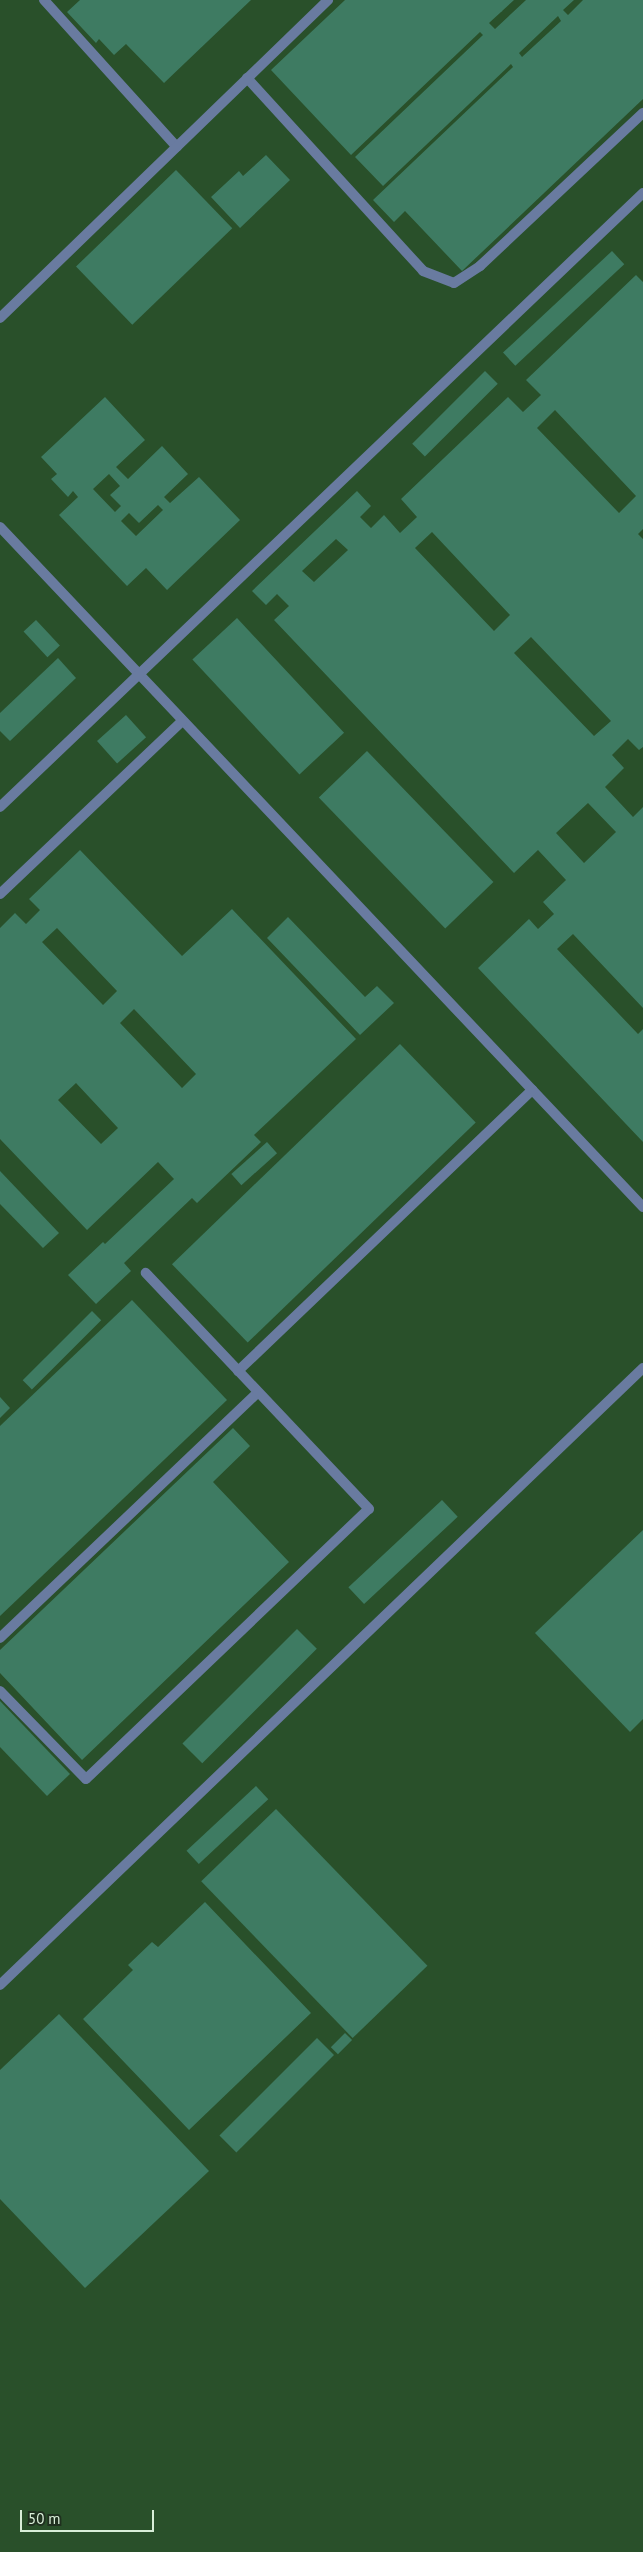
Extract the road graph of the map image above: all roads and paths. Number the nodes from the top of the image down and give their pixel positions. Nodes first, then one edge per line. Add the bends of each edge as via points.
1 (44, 0) edge
2 (328, 0) edge
3 (248, 78) junction
4 (643, 113) edge
5 (177, 147) junction
6 (643, 193) edge
7 (0, 318) edge
8 (0, 528) edge
9 (138, 674) junction
10 (182, 721) junction
11 (0, 807) edge
12 (0, 894) edge
13 (532, 1090) junction
14 (643, 1207) edge
15 (146, 1273) dead end
16 (643, 1368) edge
17 (238, 1371) junction
18 (258, 1392) junction
19 (0, 1638) edge
20 (0, 1691) edge
21 (0, 1986) edge

1 - 5 lane
2 - 3 lane
3 - 4 lane via 423,271 454,282 480,266
3 - 5 lane
5 - 7 lane
6 - 9 lane
8 - 9 lane
9 - 10 lane
9 - 11 lane
10 - 12 lane
10 - 13 lane
13 - 14 lane
13 - 17 lane
15 - 17 lane
16 - 21 lane
17 - 18 lane
18 - 19 lane
18 - 20 lane via 369,1509 86,1780

